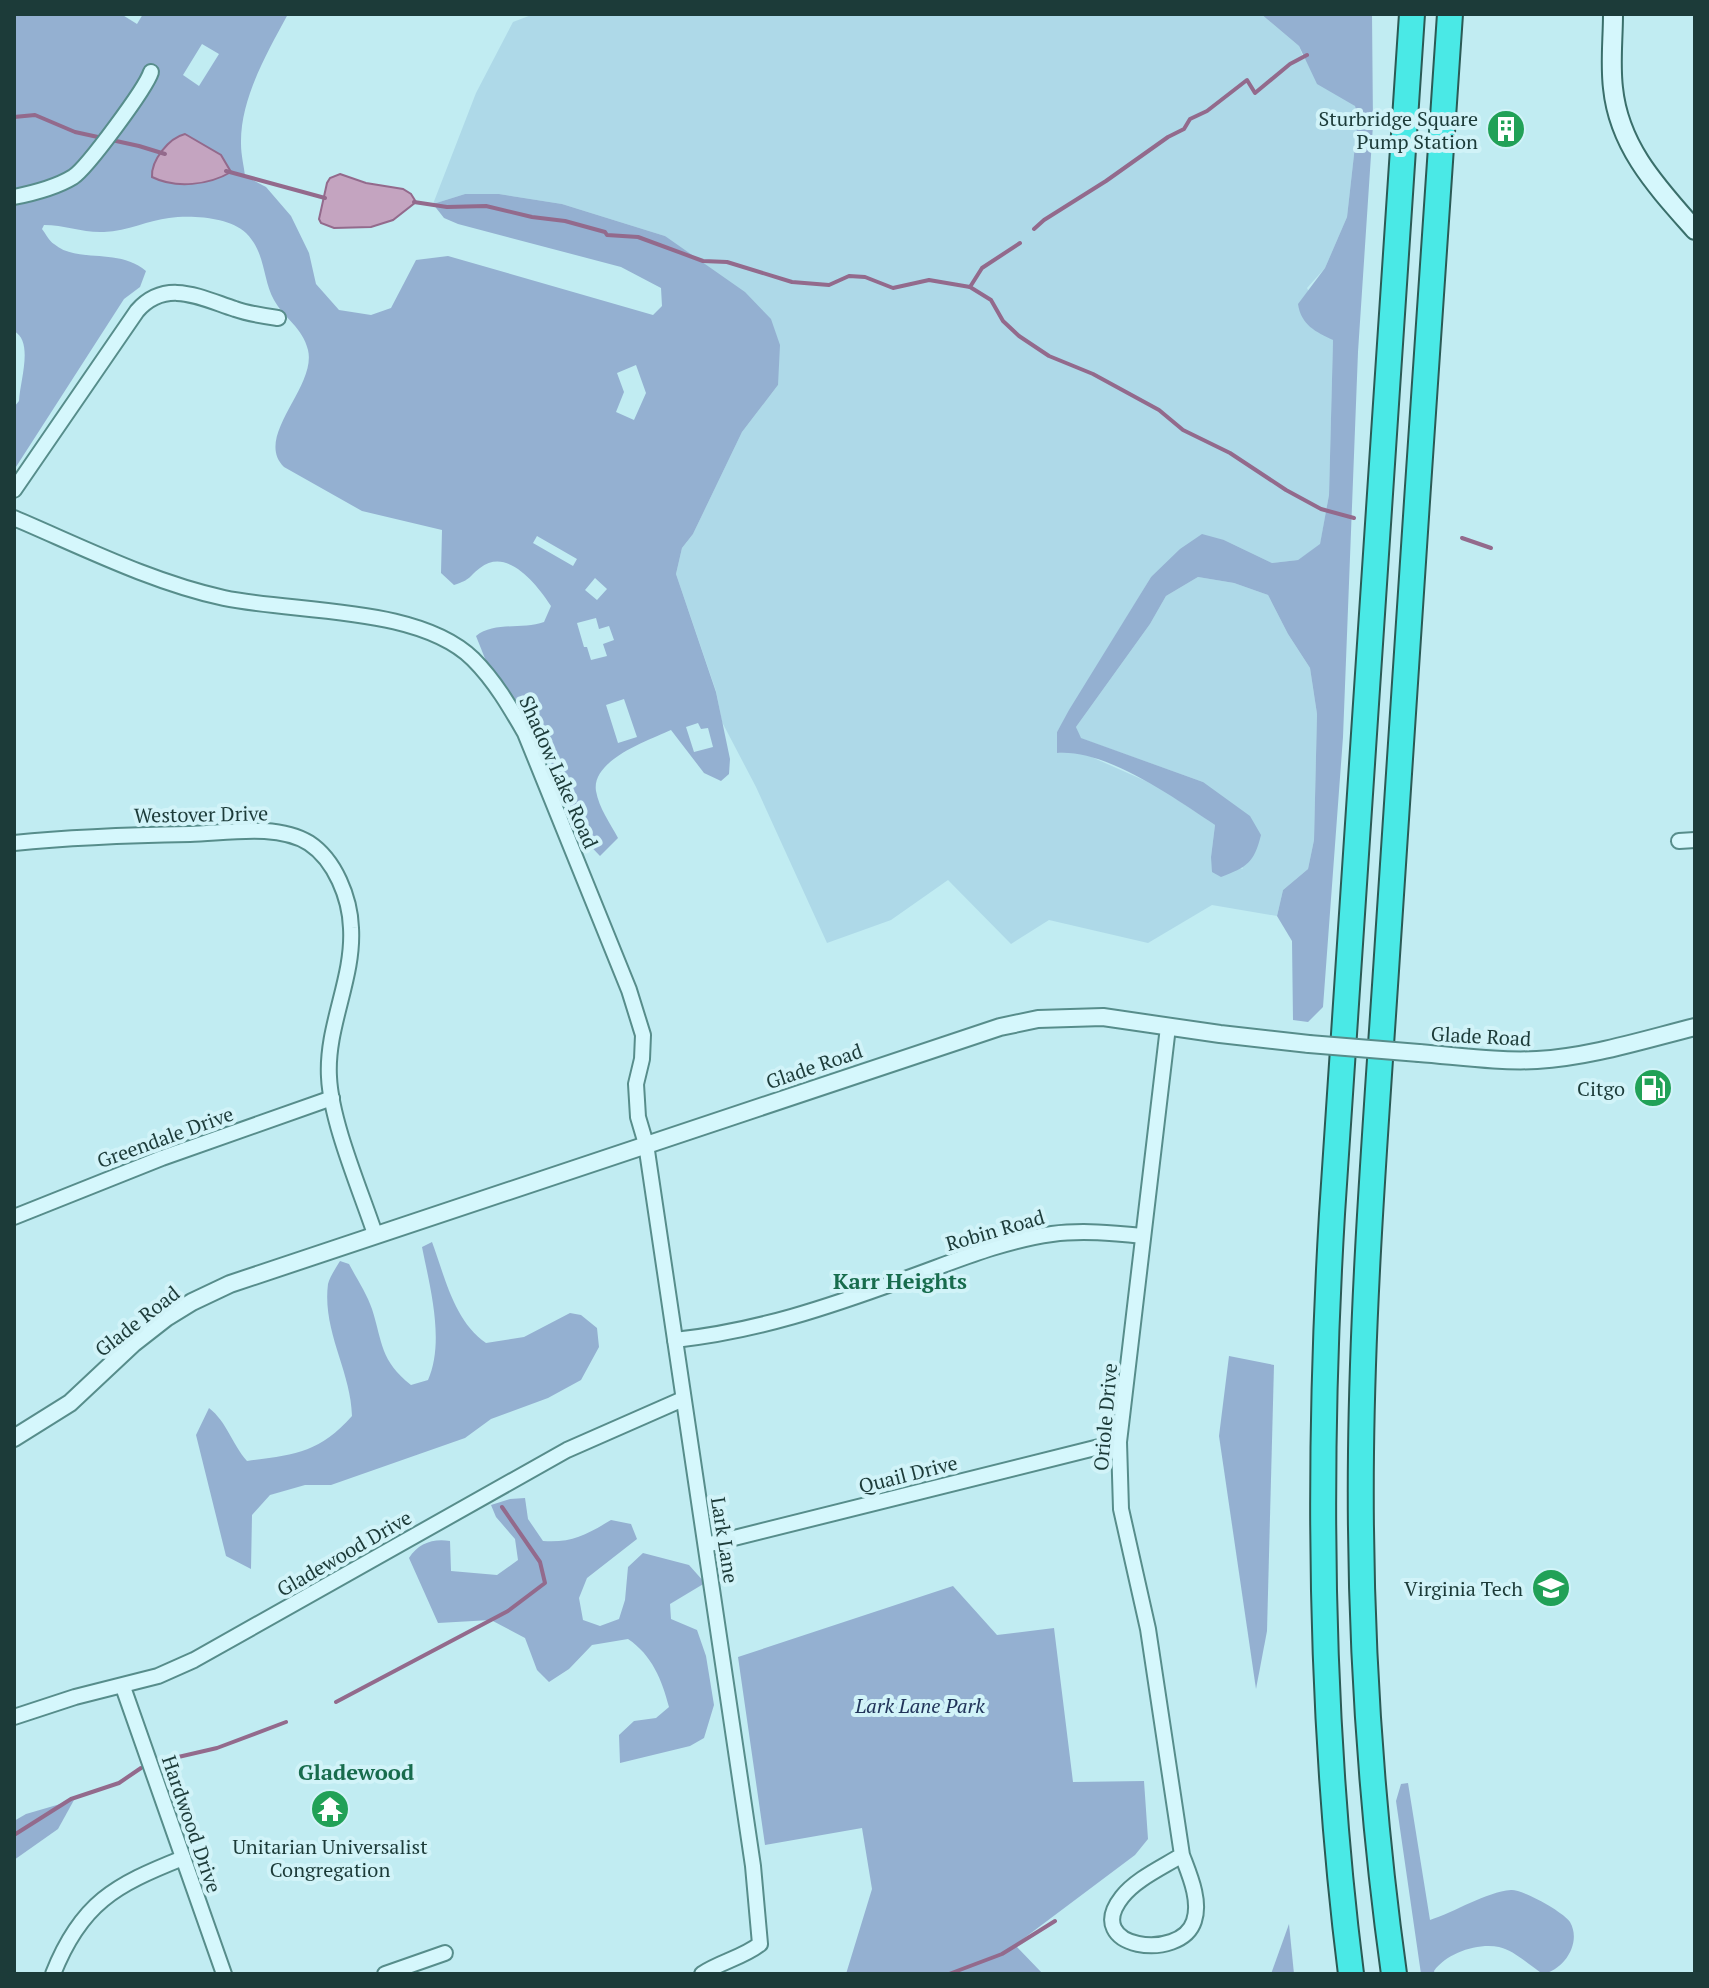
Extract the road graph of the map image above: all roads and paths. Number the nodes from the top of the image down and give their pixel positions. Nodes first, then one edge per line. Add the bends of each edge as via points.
1 (1412, 14) edge
2 (1450, 14) edge
3 (1613, 14) edge
4 (151, 72) dead end
5 (14, 197) edge
6 (1695, 230) edge
7 (278, 318) dead end
8 (14, 490) edge
9 (14, 518) edge
10 (1695, 840) edge
11 (1679, 841) dead end
12 (14, 843) edge
13 (1168, 1027) junction
14 (1695, 1027) edge
15 (332, 1098) junction
16 (646, 1144) junction
17 (14, 1217) edge
18 (375, 1234) junction
19 (1143, 1236) junction
20 (675, 1340) junction
21 (683, 1399) junction
22 (14, 1438) edge
23 (1119, 1442) junction
24 (706, 1545) junction
25 (123, 1687) junction
26 (14, 1717) edge
27 (1182, 1855) junction
28 (183, 1858) junction
29 (445, 1953) dead end
30 (53, 1974) edge
31 (224, 1974) edge
32 (385, 1974) edge
33 (702, 1974) edge
34 (1351, 1974) edge
35 (1394, 1974) edge

1 - 34 highway via 1323,1395 1326,1692
2 - 35 highway via 1362,1396 1367,1694
3 - 6 main road via 1612,74 1619,122 1640,165
4 - 5 street via 78,173
7 - 8 street via 182,292 148,301
9 - 16 street, Shadow Lake Road via 183,587 225,598 399,622 437,634 472,657 525,733 629,990 643,1035 636,1084
10 - 11 street
12 - 15 street, Westover Drive via 265,832 312,845 341,885 351,928 330,1047
13 - 14 street, Glade Road, bridge via 1481,1060 1544,1059
13 - 16 street, Glade Road via 1077,1017 1000,1027
13 - 19 street, Oriole Drive
15 - 17 street, Greendale Drive
15 - 18 street, Westover Drive
16 - 18 street, Glade Road
16 - 20 street, Lark Lane
18 - 22 street, Glade Road via 192,1302 134,1343 70,1403
19 - 20 street, Robin Road via 1038,1236 783,1321
19 - 23 street, Oriole Drive
20 - 21 street, Lark Lane
21 - 24 street, Lark Lane
21 - 25 street, Gladewood Drive via 567,1450 194,1660
23 - 24 street, Quail Drive
23 - 27 street, Oriole Drive via 1121,1509 1148,1629
24 - 33 street, Lark Lane via 760,1944
25 - 26 street, Gladewood Drive
25 - 28 street, Hardwood Drive
27 - 27 street, Oriole Drive via 1121,1898 1112,1916 1123,1939 1136,1945 1174,1940 1193,1926 1194,1890
28 - 30 street via 125,1883 95,1905 64,1945
28 - 31 street, Hardwood Drive
29 - 32 street

